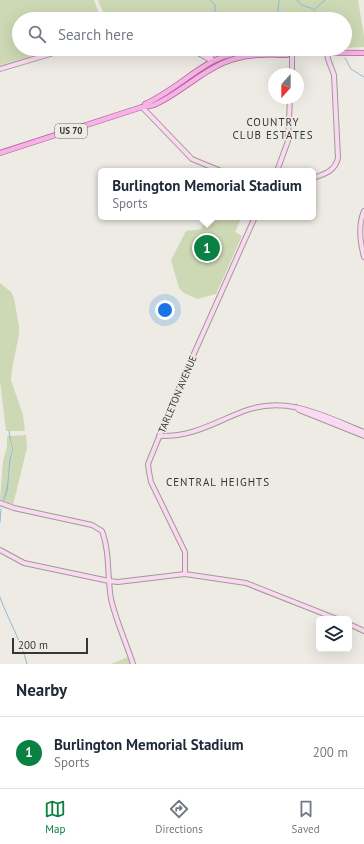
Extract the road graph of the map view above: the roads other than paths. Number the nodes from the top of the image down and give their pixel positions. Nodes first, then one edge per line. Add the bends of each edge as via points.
1 (352, 53) edge
2 (364, 53) edge
3 (42, 56) edge
4 (211, 56) edge
5 (233, 56) edge
6 (235, 56) edge
7 (291, 56) edge
8 (328, 56) edge
9 (213, 61) junction
10 (0, 68) edge
11 (292, 68) edge
12 (202, 75) junction
13 (290, 104) edge
14 (144, 107) junction
15 (0, 153) edge
16 (214, 168) edge
17 (277, 168) edge
18 (316, 177) edge
19 (364, 211) edge
20 (253, 220) edge
21 (364, 257) edge
22 (296, 407) junction
23 (364, 432) edge
24 (159, 436) junction
25 (364, 436) edge
26 (0, 503) edge
27 (0, 550) edge
28 (185, 574) junction
29 (109, 582) junction
30 (329, 616) edge
31 (352, 625) edge
32 (364, 631) edge
33 (133, 664) edge

1 - 2 main road, US 70
3 - 10 street
4 - 9 street
5 - 9 main road, US 70
6 - 12 main road, US 70
7 - 11 street
8 - 18 street via 334,75 338,158 333,169
9 - 12 main road
9 - 14 main road, US 70
12 - 14 main road, US 70 via 167,98
13 - 17 street via 288,141
14 - 15 main road, US 70
14 - 16 street via 192,159
19 - 21 street via 360,230
20 - 24 street, TARLETON AVENUE
22 - 23 street
22 - 24 street via 260,406 195,432
22 - 25 street
24 - 28 street, TARLETON AVENUE via 148,464 149,472 151,482 185,552
26 - 29 street via 101,529 107,548
27 - 29 street via 24,563
28 - 29 street
28 - 30 street via 246,583
29 - 33 street via 114,609
31 - 32 street

